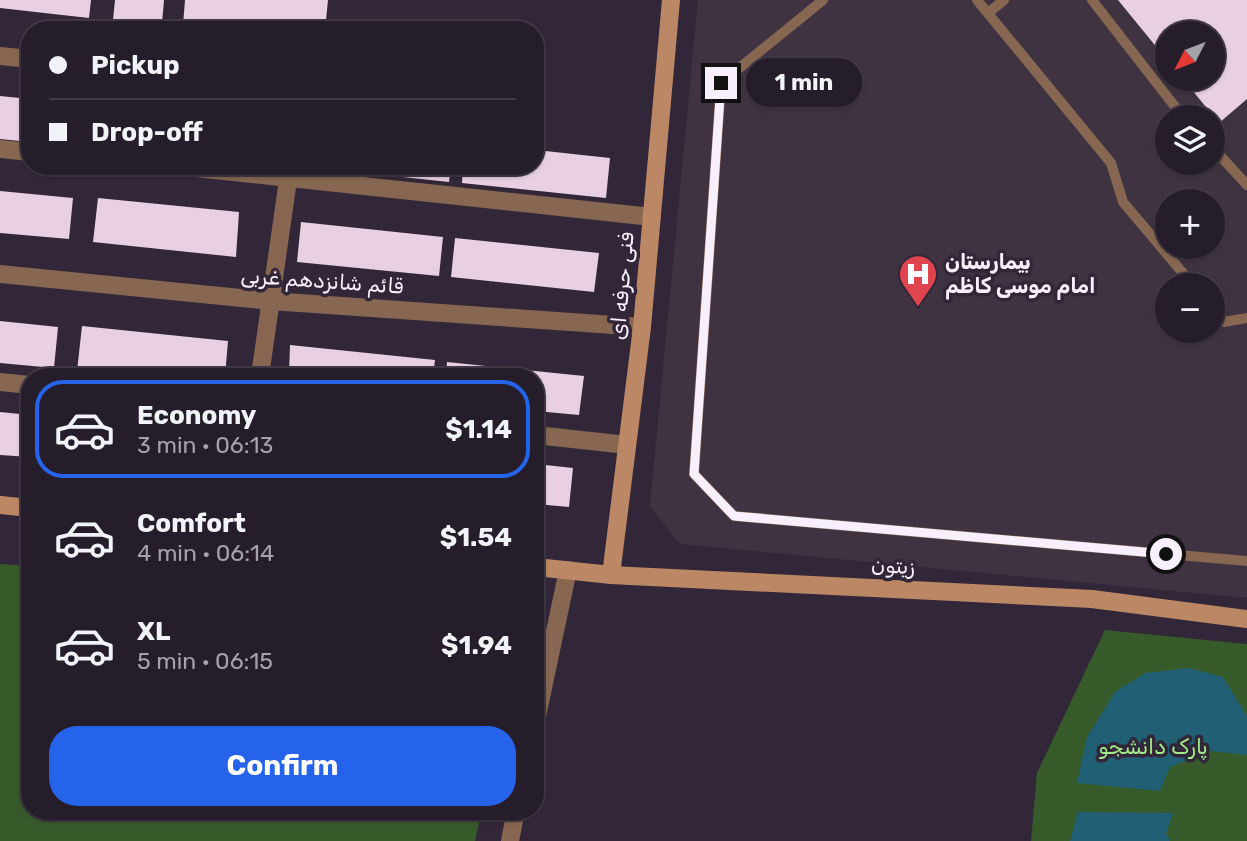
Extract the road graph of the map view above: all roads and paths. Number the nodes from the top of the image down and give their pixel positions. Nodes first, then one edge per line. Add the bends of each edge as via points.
1 (671, 0) edge
2 (823, 0) edge
3 (977, 0) edge
4 (1004, 0) edge
5 (1091, 0) edge
6 (988, 13) junction
7 (0, 56) edge
8 (21, 58) edge
9 (1174, 105) edge
10 (0, 149) edge
11 (21, 151) edge
12 (1225, 161) edge
13 (289, 175) edge
14 (313, 175) edge
15 (1247, 185) edge
16 (652, 217) junction
17 (1183, 273) edge
18 (0, 274) edge
19 (271, 301) junction
20 (1247, 318) edge
21 (1225, 322) edge
22 (642, 327) junction
23 (261, 368) edge
24 (0, 382) edge
25 (21, 384) edge
26 (544, 436) edge
27 (627, 445) junction
28 (0, 505) edge
29 (21, 507) edge
30 (1247, 561) edge
31 (544, 568) edge
32 (568, 570) junction
33 (611, 575) junction
34 (1247, 619) edge
35 (544, 683) edge
36 (514, 820) edge
37 (510, 841) edge

1 - 16 street, فنی حرفه ای
2 - 30 lane via 721,83 694,474 734,516
3 - 6 lane
4 - 6 lane
5 - 9 lane
6 - 17 lane via 1111,163 1123,202
7 - 8 street
10 - 11 street
12 - 15 lane
13 - 19 street
14 - 16 street
16 - 22 street, فنی حرفه ای
18 - 19 street, قائم شانزدهم غربی
19 - 22 street, قائم شانزدهم غربی
19 - 23 street
20 - 21 lane
22 - 27 street, فنی حرفه ای
24 - 25 street
26 - 27 street
27 - 33 street, فنی حرفه ای
28 - 29 street
31 - 32 street, زیتون
32 - 33 street, زیتون
32 - 35 street
33 - 34 street, زیتون via 1092,599
36 - 37 street

